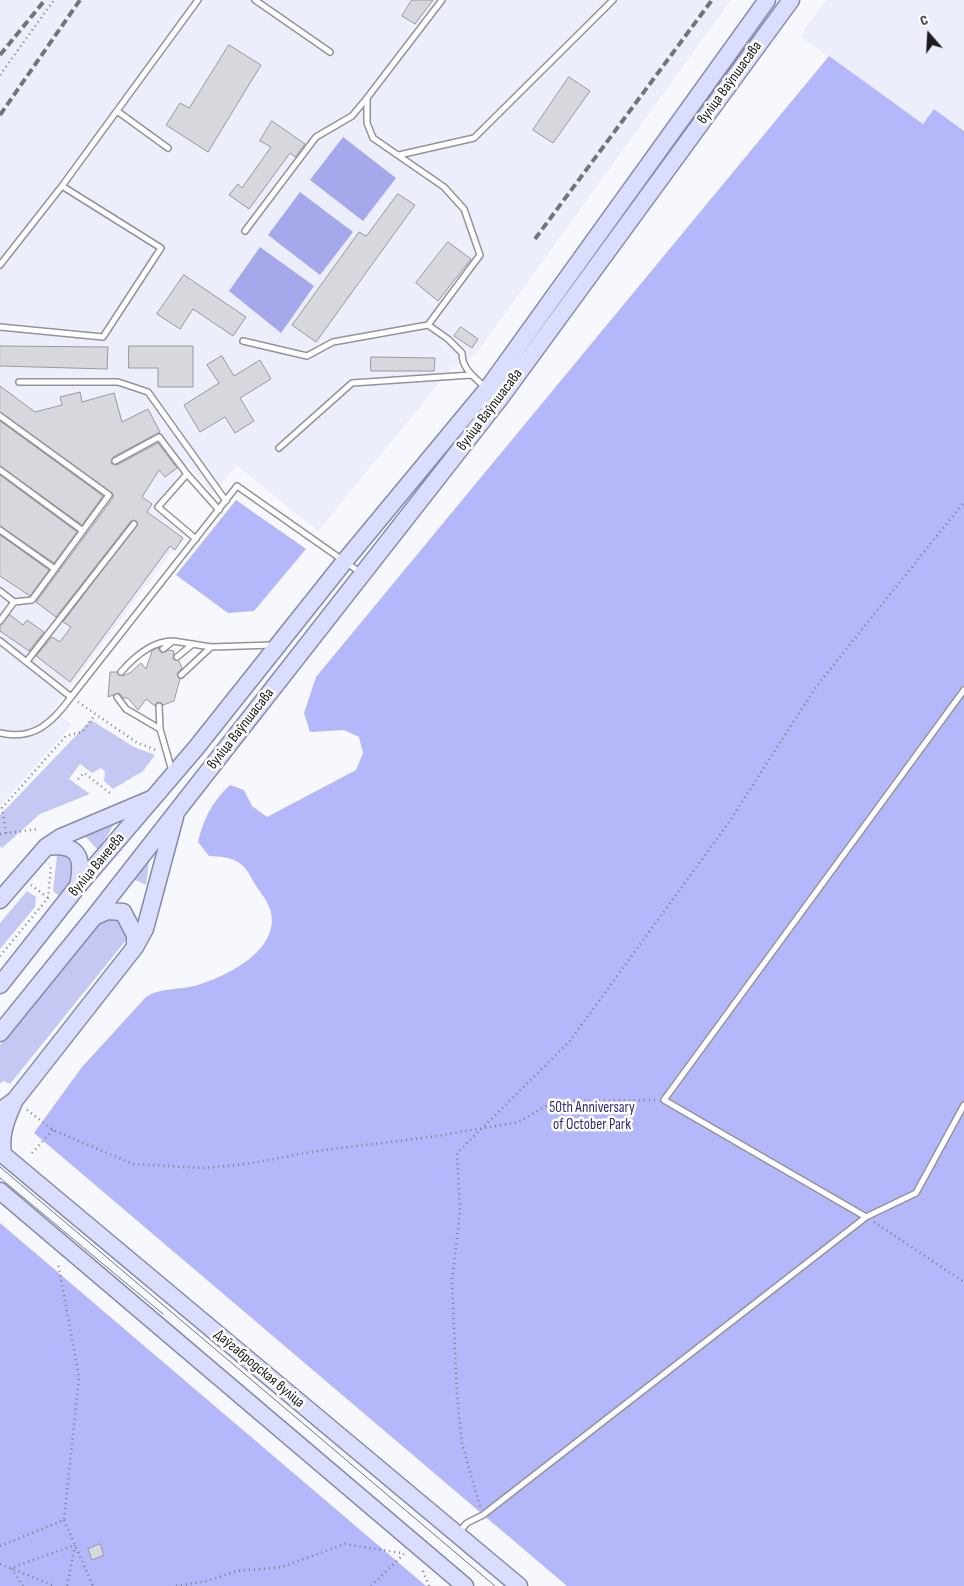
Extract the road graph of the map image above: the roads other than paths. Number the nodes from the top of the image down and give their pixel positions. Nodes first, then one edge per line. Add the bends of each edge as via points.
1 (198, 0) edge
2 (255, 0) edge
3 (442, 0) edge
4 (613, 0) edge
5 (767, 0) edge
6 (791, 0) edge
7 (330, 52) dead end
8 (367, 98) junction
9 (117, 111) junction
10 (168, 148) dead end
11 (399, 155) junction
12 (62, 186) junction
13 (245, 231) dead end
14 (0, 265) edge
15 (428, 325) junction
16 (0, 327) edge
17 (243, 341) dead end
18 (471, 376) junction
19 (19, 382) dead end
20 (494, 392) junction
21 (0, 416) edge
22 (279, 448) dead end
23 (115, 461) dead end
24 (0, 470) edge
25 (186, 474) junction
26 (226, 501) junction
27 (219, 510) junction
28 (134, 524) dead end
29 (0, 530) edge
30 (83, 531) junction
31 (196, 539) junction
32 (344, 562) junction
33 (55, 569) junction
34 (362, 574) junction
35 (0, 591) edge
36 (14, 602) junction
37 (0, 621) edge
38 (173, 641) junction
39 (0, 642) edge
40 (193, 644) junction
41 (278, 644) junction
42 (211, 647) junction
43 (163, 649) dead end
44 (177, 657) dead end
45 (28, 661) junction
46 (121, 672) dead end
47 (181, 675) dead end
48 (964, 690) edge
49 (72, 697) junction
50 (117, 697) dead end
51 (159, 706) dead end
52 (160, 729) junction
53 (0, 733) edge
54 (196, 748) joint
55 (173, 775) junction
56 (155, 797) junction
57 (177, 810) junction
58 (46, 855) junction
59 (78, 886) junction
60 (0, 900) edge
61 (94, 918) junction
62 (135, 947) junction
63 (0, 985) edge
64 (0, 1033) edge
65 (20, 1105) junction
66 (964, 1105) edge
67 (0, 1112) edge
68 (1, 1153) edge
69 (0, 1191) edge
70 (866, 1217) junction
71 (456, 1535) junction
72 (465, 1586) edge
73 (519, 1586) edge

1 - 9 lane
2 - 7 lane
3 - 8 lane
4 - 11 lane via 474,138
5 - 20 main road, вуліца Ваўпшасава
6 - 20 main road, вуліца Ваўпшасава
8 - 11 lane via 368,123 374,138
8 - 13 lane via 352,116 316,137
9 - 10 lane
9 - 12 lane
11 - 15 lane via 444,187 464,209 480,255
12 - 14 lane
12 - 16 lane via 161,248 103,337
15 - 17 lane via 333,342 306,356
15 - 18 lane via 462,353 462,362
18 - 20 lane
18 - 22 lane via 352,383
19 - 26 lane via 118,382 148,392
20 - 32 main road, вуліца Ваўпшасава
20 - 34 main road, вуліца Ваўпшасава
21 - 30 lane via 109,496
23 - 25 lane via 160,437
24 - 30 lane
25 - 27 lane
25 - 31 lane via 158,507
26 - 27 lane
26 - 32 lane via 237,486
27 - 31 lane
28 - 45 lane
29 - 33 lane
30 - 33 lane
31 - 49 lane
32 - 34 lane
32 - 41 main road, вуліца Ваўпшасава
33 - 36 lane via 32,600
34 - 57 main road, вуліца Ваўпшасава
35 - 36 lane
36 - 37 lane
38 - 40 lane
38 - 43 lane
38 - 46 lane via 139,653
39 - 45 lane
40 - 42 lane
40 - 44 lane
41 - 42 lane
41 - 54 main road, вуліца Ваўпшасава
42 - 47 lane
45 - 49 lane
48 - 70 lane via 664,1100
49 - 53 lane via 44,728 14,736
50 - 52 lane via 126,710
51 - 52 lane
52 - 55 lane
54 - 55 main road, вуліца Ванеева
55 - 56 main road, вуліца Ванеева
56 - 58 main road via 61,837
56 - 59 main road, вуліца Ванеева
57 - 61 main road, вуліца Ванеева
57 - 62 main road via 145,929
58 - 59 main road via 58,846 76,853 82,865
58 - 60 main road
59 - 63 main road, вуліца Ванеева
61 - 62 main road via 107,911 122,912 132,926
61 - 64 main road, вуліца Ванеева
62 - 65 main road
65 - 67 main road
65 - 68 main road via 4,1126
66 - 70 lane via 916,1194
68 - 71 main road, Даўгабродская вуліца
69 - 72 main road
70 - 71 lane via 482,1515 467,1523
71 - 73 main road, Даўгабродская вуліца

